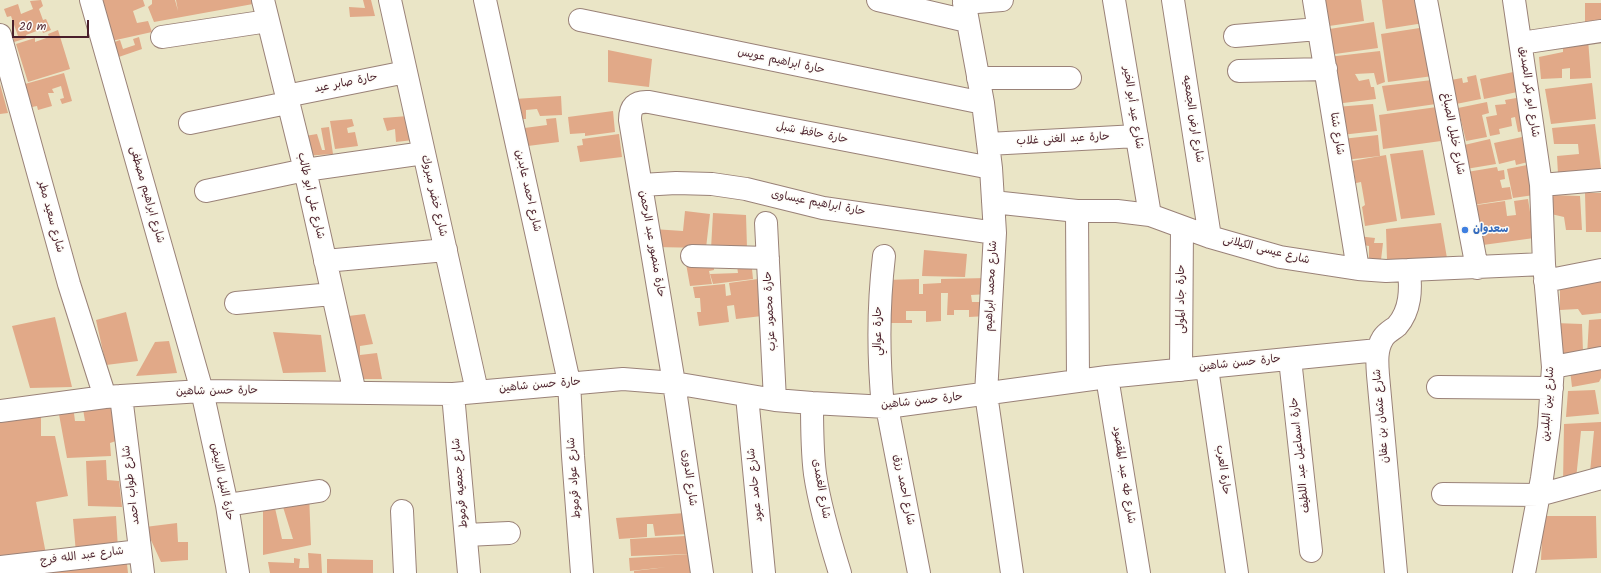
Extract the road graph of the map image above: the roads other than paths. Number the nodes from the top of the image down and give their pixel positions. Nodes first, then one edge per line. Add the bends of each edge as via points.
1 (91, 0) edge
2 (390, 0) edge
3 (485, 0) edge
4 (878, 0) edge
5 (1002, 0) edge
6 (1114, 0) edge
7 (1173, 0) edge
8 (1314, 0) edge
9 (1426, 0) edge
10 (1514, 0) edge
11 (965, 8) edge
12 (265, 10) edge
13 (580, 20) dead end
14 (1318, 29) junction
15 (1601, 31) edge
16 (0, 35) edge
17 (1235, 36) dead end
18 (162, 37) dead end
19 (1521, 43) junction
20 (1326, 69) junction
21 (1239, 71) dead end
22 (406, 72) junction
23 (978, 78) junction
24 (1070, 78) dead end
25 (286, 99) junction
26 (983, 103) junction
27 (633, 105) joint
28 (190, 123) dead end
29 (1137, 136) junction
30 (988, 144) junction
31 (424, 153) junction
32 (991, 168) junction
33 (305, 170) junction
34 (1601, 180) edge
35 (641, 185) junction
36 (1541, 185) junction
37 (206, 191) dead end
38 (993, 202) junction
39 (1077, 211) junction
40 (1150, 215) junction
41 (766, 223) dead end
42 (1182, 227) junction
43 (995, 233) junction
44 (1210, 237) junction
45 (446, 250) junction
46 (692, 256) dead end
47 (884, 256) dead end
48 (768, 258) junction
49 (325, 261) junction
50 (1477, 268) junction
51 (1358, 269) junction
52 (1409, 270) junction
53 (1601, 270) edge
54 (1545, 272) junction
55 (332, 294) junction
56 (236, 303) dead end
57 (1378, 350) junction
58 (1601, 358) edge
59 (1290, 359) junction
60 (1552, 367) junction
61 (1207, 368) junction
62 (1181, 370) junction
63 (1107, 377) junction
64 (1078, 381) junction
65 (569, 382) junction
66 (674, 383) junction
67 (1438, 387) dead end
68 (1552, 388) junction
69 (202, 391) junction
70 (477, 391) junction
71 (355, 393) junction
72 (453, 394) junction
73 (986, 394) junction
74 (747, 396) junction
75 (113, 397) junction
76 (775, 400) junction
77 (812, 403) junction
78 (885, 407) junction
79 (0, 411) edge
80 (1601, 478) edge
81 (319, 492) dead end
82 (1443, 494) dead end
83 (1539, 495) junction
84 (227, 505) junction
85 (402, 511) dead end
86 (509, 533) dead end
87 (466, 535) junction
88 (140, 550) junction
89 (1311, 551) dead end
90 (0, 567) edge
91 (143, 573) edge
92 (238, 573) edge
93 (405, 573) edge
94 (469, 573) edge
95 (582, 573) edge
96 (702, 573) edge
97 (764, 573) edge
98 (840, 573) edge
99 (919, 573) edge
100 (1012, 573) edge
101 (1139, 573) edge
102 (1237, 573) edge
103 (1396, 573) edge
104 (1524, 573) edge

1 - 69 street, شارع ابراهيم مصطفى
2 - 22 street, شارع خضر مبروك
3 - 65 street, شارع احمد عابدين
4 - 11 street
5 - 11 street
6 - 29 street, شارع عيد أبو الخير
7 - 44 street, شارع ارض الجمعيه
8 - 14 street, شارع شتا
9 - 50 street, شارع خليل الصباغ
10 - 19 street, شارع ابو بكر الصديق
11 - 23 street, شارع محمد ابراهيم
12 - 18 street
12 - 25 street, شارع على أبو طالب
13 - 26 street, حارة ابراهيم عويس
14 - 17 street
14 - 20 street, شارع شتا
15 - 19 street
16 - 75 street, شارع سعيد مطر via 69,284
19 - 36 street, شارع ابو بكر الصديق
20 - 21 street
20 - 51 street, شارع شتا
22 - 25 street, حارة صابر عيد
22 - 31 street, شارع خضر مبروك
23 - 24 street
23 - 26 street, شارع محمد ابراهيم
25 - 28 street, حارة صابر عيد
25 - 33 street, شارع على أبو طالب
26 - 30 street, شارع محمد ابراهيم
27 - 32 street, حارة حافظ شبل via 649,102
27 - 35 street, حارة منصور عبد الرحمن via 630,120
29 - 30 street, حارة عبد الغنى غلاب
29 - 40 street, شارع عيد أبو الخير
30 - 32 street, شارع محمد ابراهيم
31 - 33 street
31 - 45 street, شارع خضر مبروك
32 - 38 street, شارع محمد ابراهيم
33 - 37 street
33 - 49 street, شارع على أبو طالب
34 - 36 street
35 - 43 street, حارة ابراهيم عيساوى via 676,183 726,186 823,208
35 - 66 street, حارة منصور عبد الرحمن
36 - 54 street, شارع بين البلدين
38 - 39 street, شارع عيسى الكيلانى
38 - 43 street, شارع محمد ابراهيم
39 - 40 street, شارع عيسى الكيلانى via 1117,211
39 - 64 street
40 - 42 street, شارع عيسى الكيلانى
41 - 48 street, حارة محمود عزب
42 - 44 street, شارع عيسى الكيلانى
42 - 62 street, حارة جاد المولى
43 - 73 street, شارع محمد ابراهيم
44 - 51 street, شارع عيسى الكيلانى via 1280,257
45 - 49 street
45 - 70 street, شارع خضر مبروك
46 - 48 street
47 - 78 street, حارة عوالي via 878,331
48 - 76 street, حارة محمود عزب
49 - 55 street, شارع على أبو طالب
50 - 52 street, شارع عيسى الكيلانى
50 - 54 street, شارع عيسى الكيلانى
51 - 52 street, شارع عيسى الكيلانى
52 - 57 street via 1411,289 1407,308 1397,325 1383,338
53 - 54 street, شارع عيسى الكيلانى
54 - 60 street, شارع بين البلدين
55 - 56 street
55 - 71 street, شارع على أبو طالب
57 - 59 street, حارة حسن شاهين
57 - 103 street, شارع عثمان بن عفان via 1378,375
58 - 60 street
59 - 61 street, حارة حسن شاهين
59 - 89 street, حارة اسماعيل عبد اللطيف
60 - 68 street, شارع بين البلدين
61 - 62 street, حارة حسن شاهين
61 - 102 street, حارة العرب
62 - 63 street, حارة حسن شاهين
63 - 64 street, حارة حسن شاهين
63 - 101 street, شارع طه عبد المقصود
64 - 73 street, حارة حسن شاهين
65 - 66 street, حارة حسن شاهين via 623,379
65 - 70 street, حارة حسن شاهين
65 - 95 street, شارع عواد قرموط
66 - 74 street, حارة حسن شاهين
66 - 96 street, شارع الدورى
67 - 68 street
68 - 83 street, شارع بين البلدين
69 - 71 street, حارة حسن شاهين
69 - 75 street, حارة حسن شاهين
69 - 84 street, حارة النيل الابيض
70 - 72 street, حارة حسن شاهين
71 - 72 street, حارة حسن شاهين
72 - 87 street, شارع جمعيه قرموط
73 - 78 street, حارة حسن شاهين
73 - 100 street, شارع محمد ابراهيم
74 - 76 street, حارة حسن شاهين
74 - 97 street, شارع حامد عبود
75 - 79 street, حارة حسن شاهين
75 - 88 street, شارع طواب احمد
76 - 77 street, حارة حسن شاهين
77 - 78 street, حارة حسن شاهين
77 - 98 street, شارع الغمدى via 815,474
78 - 99 street, شارع احمد رزق
80 - 83 street
81 - 84 street
82 - 83 street
83 - 104 street, شارع بين البلدين
84 - 92 street, حارة النيل الابيض
85 - 93 street
86 - 87 street
87 - 94 street, شارع جمعيه قرموط
88 - 90 street, شارع عبد الله فرج
88 - 91 street, شارع طواب احمد

